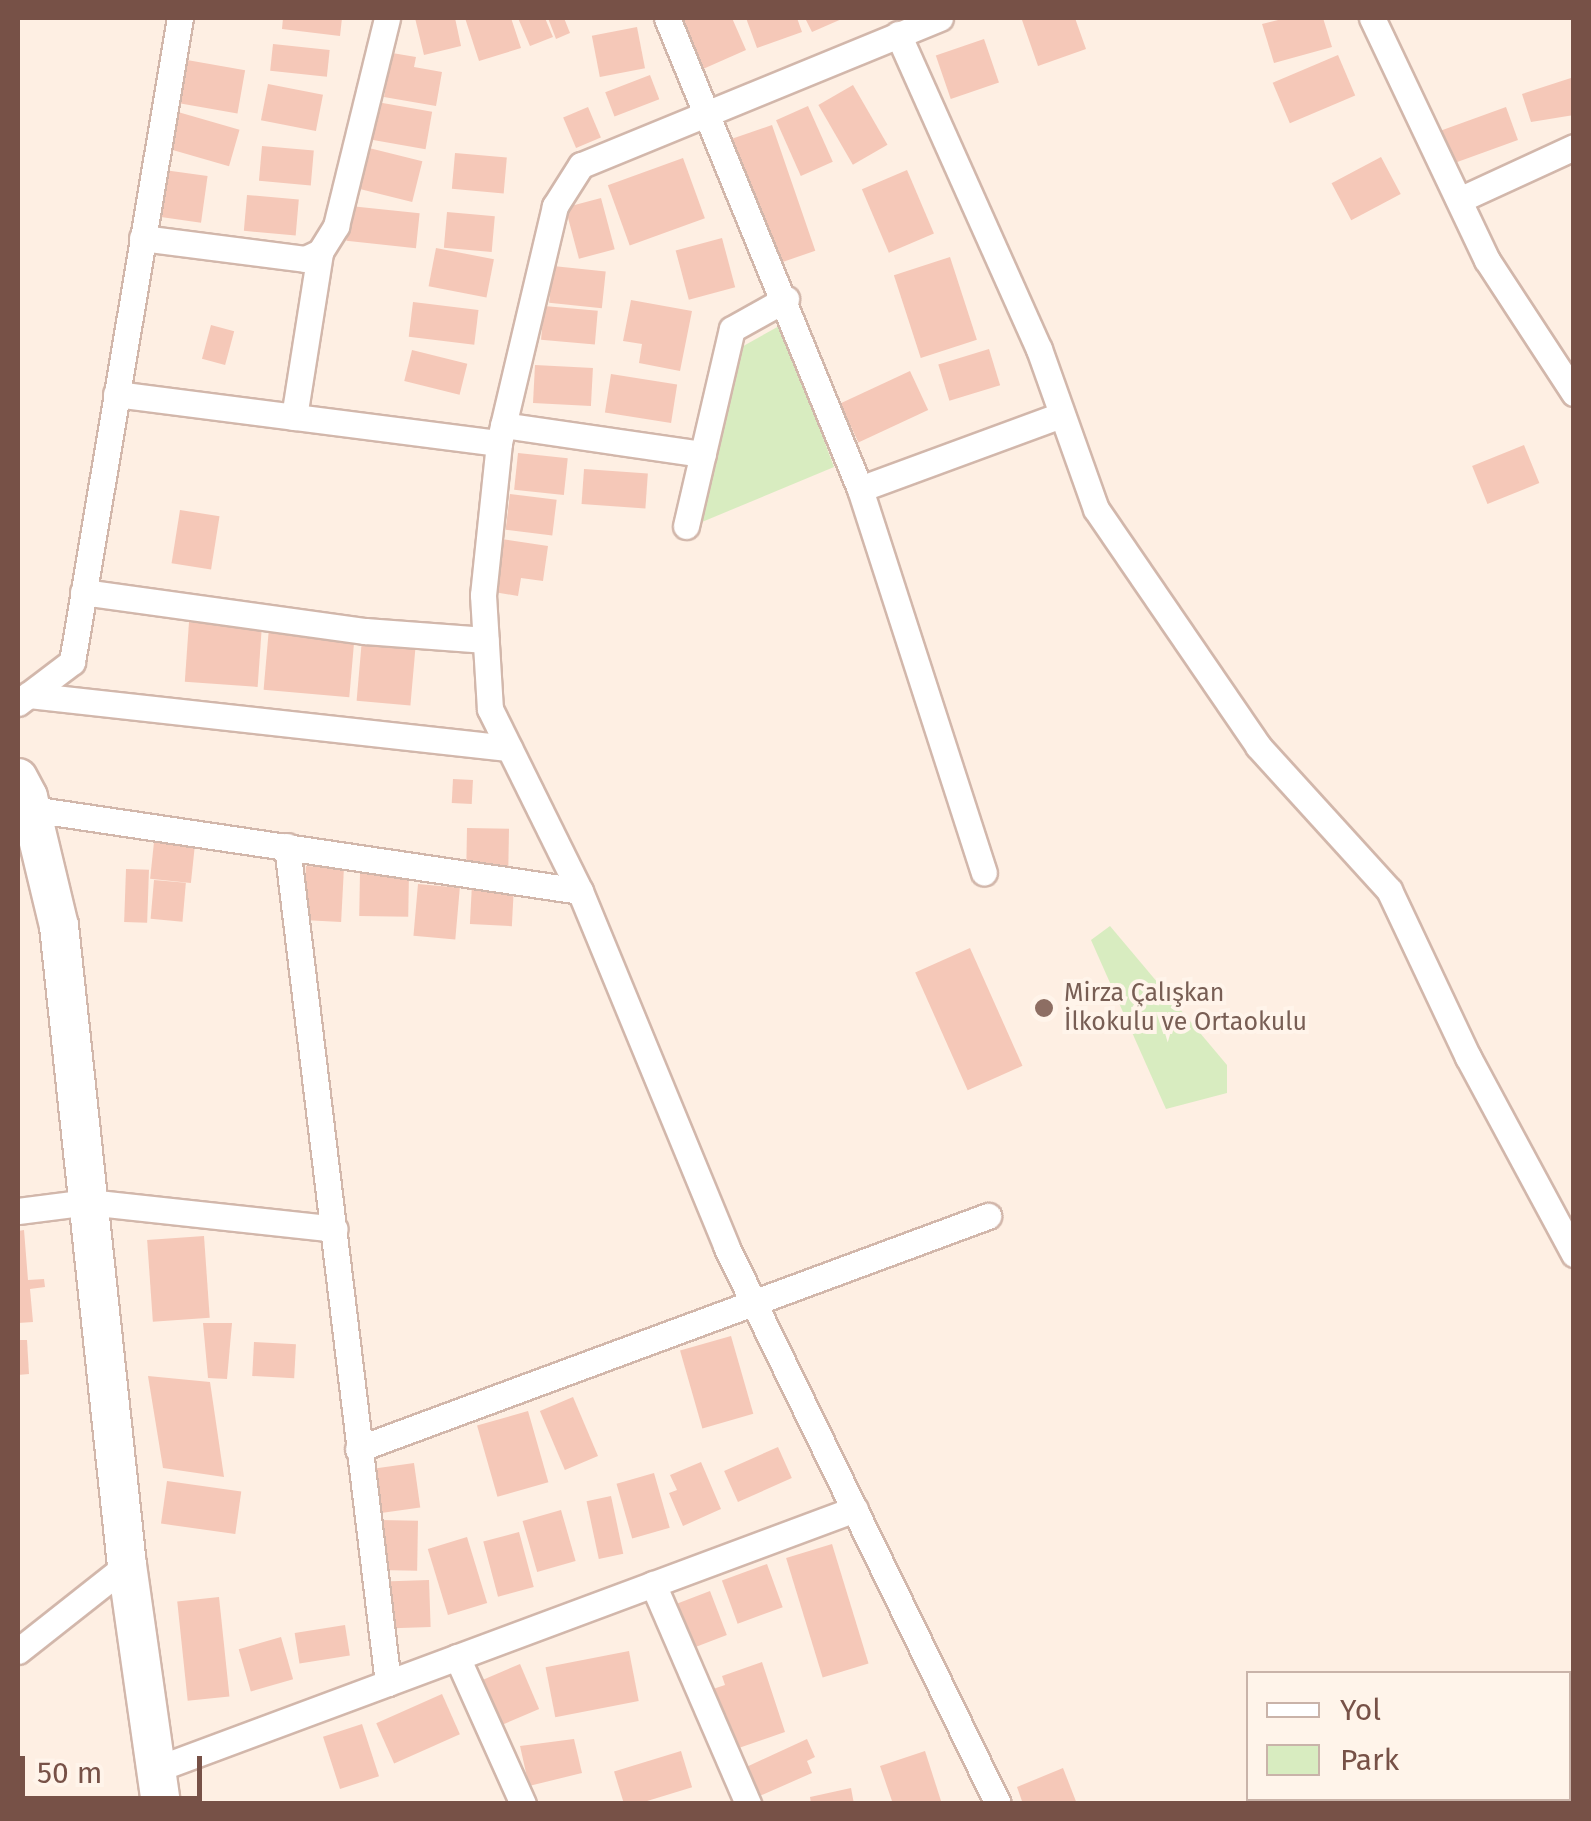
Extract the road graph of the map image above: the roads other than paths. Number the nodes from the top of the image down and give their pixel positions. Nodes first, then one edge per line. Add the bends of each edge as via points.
1 (180, 18) edge
2 (387, 18) edge
3 (667, 18) edge
4 (940, 18) edge
5 (1372, 18) edge
6 (898, 34) junction
7 (709, 114) junction
8 (1574, 146) edge
9 (1459, 200) junction
10 (142, 238) junction
11 (320, 252) junction
12 (786, 298) junction
13 (1574, 392) edge
14 (116, 394) junction
15 (294, 416) junction
16 (1058, 416) junction
17 (501, 434) junction
18 (703, 454) junction
19 (860, 489) junction
20 (686, 526) dead end
21 (83, 592) junction
22 (486, 640) junction
23 (23, 699) edge
24 (509, 748) junction
25 (22, 798) edge
26 (287, 846) junction
27 (984, 872) dead end
28 (580, 891) junction
29 (88, 1202) junction
30 (18, 1211) edge
31 (988, 1216) dead end
32 (334, 1230) junction
33 (1574, 1254) edge
34 (754, 1304) junction
35 (358, 1449) junction
36 (855, 1508) junction
37 (127, 1565) junction
38 (653, 1584) junction
39 (18, 1650) edge
40 (457, 1657) junction
41 (388, 1683) junction
42 (158, 1787) edge
43 (523, 1804) edge
44 (748, 1804) edge
45 (998, 1804) edge

1 - 10 street
2 - 11 street via 336,226
3 - 7 street
4 - 6 street
5 - 9 street
6 - 7 street
6 - 16 street via 1039,349
7 - 12 street
7 - 17 street via 581,165 556,206
8 - 9 street
9 - 13 street via 1487,260
10 - 11 street via 305,259
10 - 14 street
11 - 15 street
12 - 18 street via 732,329
12 - 19 street
14 - 15 street
14 - 21 street
15 - 17 street
16 - 19 street
16 - 33 street via 1096,509 1175,628 1258,746 1389,890 1468,1058
17 - 18 street
17 - 22 street via 483,596
18 - 20 street
19 - 27 street
21 - 22 street via 366,631
21 - 23 street via 72,662
22 - 24 street via 490,709
23 - 24 street
24 - 28 street
25 - 26 street
25 - 29 street via 58,926
26 - 28 street
26 - 32 street
28 - 34 street
29 - 30 street
29 - 32 street
29 - 37 street
31 - 34 street
32 - 35 street
34 - 35 street
34 - 36 street
35 - 41 street
36 - 38 street
36 - 45 street
37 - 39 street
37 - 42 street
38 - 40 street
38 - 44 street
40 - 41 street
40 - 43 street
41 - 42 street

